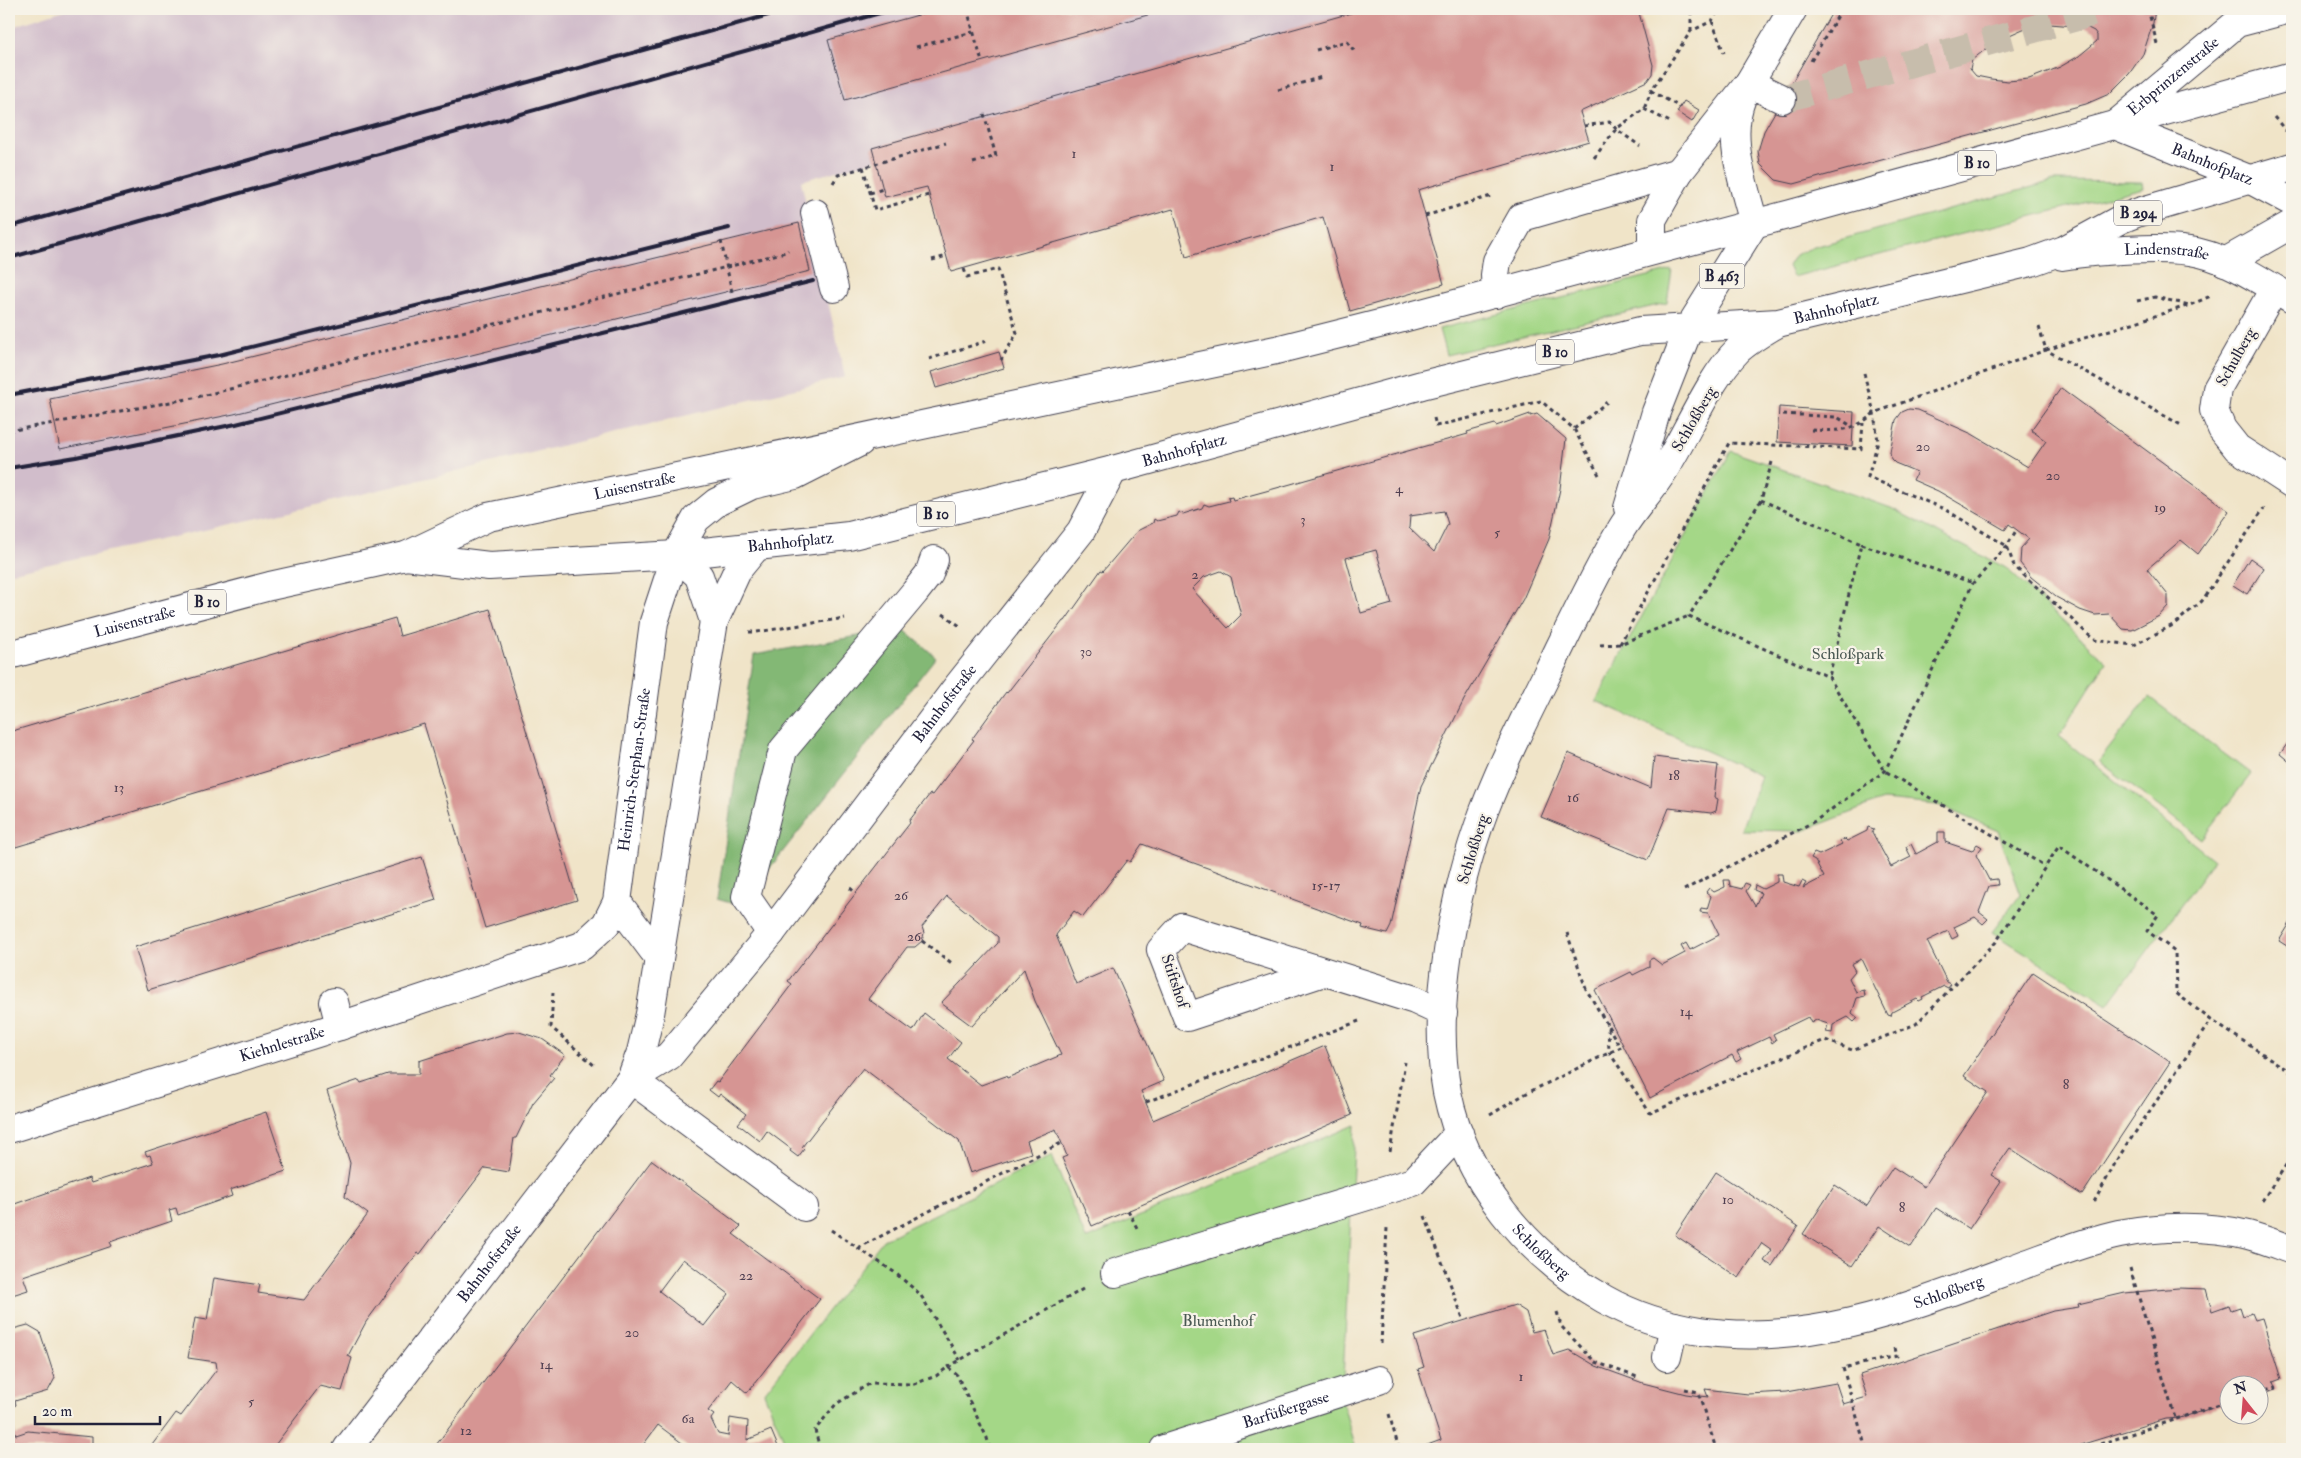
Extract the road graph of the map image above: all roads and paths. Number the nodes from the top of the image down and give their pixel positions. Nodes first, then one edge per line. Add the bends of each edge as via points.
1 (967, 9) edge
2 (1691, 9) edge
3 (1719, 9) edge
4 (1814, 9) edge
5 (1842, 9) edge
6 (2148, 9) edge
7 (2288, 11) edge
8 (1790, 12) edge
9 (2236, 16) edge
10 (1691, 31) junction
11 (973, 32) junction
12 (2157, 44) dead end
13 (916, 47) dead end
14 (1316, 50) dead end
15 (1355, 52) dead end
16 (1811, 61) dead end
17 (982, 62) dead end
18 (2292, 76) edge
19 (1322, 77) dead end
20 (1749, 83) junction
21 (1278, 90) dead end
22 (1651, 91) junction
23 (1782, 99) tunnel mouth
24 (1680, 107) dead end
25 (984, 114) dead end
26 (2115, 125) junction
27 (1584, 126) dead end
28 (1677, 126) dead end
29 (946, 143) dead end
30 (1645, 149) dead end
31 (973, 163) dead end
32 (2292, 167) edge
33 (863, 168) junction
34 (1679, 172) junction
35 (2252, 180) junction
36 (883, 189) dead end
37 (870, 193) junction
38 (929, 195) dead end
39 (2292, 202) edge
40 (815, 213) junction
41 (1754, 224) junction
42 (2292, 224) edge
43 (721, 241) dead end
44 (1652, 250) junction
45 (947, 256) dead end
46 (932, 260) dead end
47 (2031, 262) junction
48 (2225, 262) junction
49 (727, 267) junction
50 (964, 269) dead end
51 (834, 288) dead end
52 (2274, 288) edge
53 (732, 292) dead end
54 (1496, 294) junction
55 (2137, 301) dead end
56 (2190, 305) junction
57 (1778, 323) junction
58 (2039, 327) dead end
59 (1689, 328) junction
60 (990, 340) dead end
61 (2046, 350) junction
62 (929, 359) dead end
63 (1001, 360) dead end
64 (1864, 373) dead end
65 (1422, 385) junction
66 (1607, 402) dead end
67 (1874, 413) junction
68 (1783, 414) dead end
69 (1863, 423) junction
70 (1853, 427) junction
71 (1574, 429) junction
72 (2222, 429) junction
73 (1811, 430) dead end
74 (9, 431) edge
75 (870, 436) junction
76 (1772, 462) dead end
77 (1113, 470) junction
78 (1600, 476) dead end
79 (2288, 481) edge
80 (1761, 500) junction
81 (1623, 526) junction
82 (2017, 529) dead end
83 (1861, 544) junction
84 (757, 546) junction
85 (2007, 546) junction
86 (676, 555) junction
87 (406, 556) junction
88 (934, 560) dead end
89 (1973, 583) junction
90 (936, 609) dead end
91 (1689, 616) junction
92 (714, 621) junction
93 (966, 629) dead end
94 (9, 655) edge
95 (1829, 677) junction
96 (1885, 771) junction
97 (2045, 866) junction
98 (1684, 890) dead end
99 (617, 902) junction
100 (770, 933) junction
101 (1567, 933) dead end
102 (922, 941) dead end
103 (553, 952) joint
104 (659, 958) junction
105 (954, 964) dead end
106 (1324, 972) junction
107 (1414, 1000) junction
108 (1444, 1013) junction
109 (2211, 1020) junction
110 (1608, 1026) junction
111 (551, 1027) dead end
112 (575, 1048) dead end
113 (1609, 1052) junction
114 (2292, 1073) edge
115 (631, 1079) junction
116 (1525, 1094) dead end
117 (1146, 1102) dead end
118 (9, 1129) edge
119 (1395, 1129) dead end
120 (1459, 1132) junction
121 (1061, 1143) dead end
122 (1390, 1148) dead end
123 (2292, 1156) edge
124 (1413, 1182) junction
125 (2092, 1206) dead end
126 (804, 1207) dead end
127 (2120, 1234) junction
128 (836, 1235) dead end
129 (2247, 1235) junction
130 (1386, 1242) dead end
131 (858, 1248) junction
132 (2292, 1250) edge
133 (1115, 1273) dead end
134 (1066, 1298) dead end
135 (1556, 1309) dead end
136 (1886, 1314) junction
137 (1464, 1321) dead end
138 (1674, 1326) junction
139 (1381, 1336) dead end
140 (1667, 1357) dead end
141 (960, 1360) junction
142 (948, 1367) junction
143 (1646, 1379) dead end
144 (1379, 1380) dead end
145 (2276, 1387) dead end
146 (1681, 1388) dead end
147 (2268, 1389) edge
148 (2218, 1405) edge
149 (2175, 1418) junction
150 (347, 1449) edge
151 (820, 1449) edge
152 (990, 1449) edge
153 (1164, 1449) edge
154 (1716, 1449) edge
155 (1866, 1449) edge
156 (2086, 1449) edge

1 - 11 path
2 - 10 path
3 - 10 path via 1712,21
4 - 8 main road
5 - 16 path
6 - 12 path
7 - 9 main road, Erbprinzenstraße
8 - 20 main road
9 - 26 main road, Erbprinzenstraße
10 - 22 path
11 - 13 path
11 - 17 path
14 - 15 path via 1347,41
18 - 26 main road
19 - 21 path
20 - 23 main road
20 - 34 main road
20 - 41 main road via 1738,108 1735,136 1738,162
22 - 24 path
22 - 28 path via 1644,109
25 - 31 path via 996,156
26 - 35 main road, Bahnhofplatz
26 - 41 main road, B 10
27 - 30 path via 1610,122
29 - 33 path
32 - 35 main road, B 294
33 - 37 path
33 - 40 path via 838,175
34 - 44 main road via 1652,220
34 - 54 main road via 1522,217 1497,261
35 - 39 main road
35 - 47 main road, Bahnhofplatz / B 294 via 2139,212 2064,250
36 - 37 path
37 - 38 path via 875,210
40 - 49 path via 786,252
40 - 51 main road
41 - 44 main road, B 10
41 - 59 main road, B 463
42 - 48 main road
43 - 49 path
44 - 54 main road, B 10
45 - 46 path
47 - 48 main road, Lindenstraße / B 10 via 2066,256 2159,250 2199,253
47 - 57 main road, Bahnhofplatz / B 10
48 - 52 main road, Lindenstraße / B 10
49 - 53 path
49 - 74 path via 192,398
50 - 63 path via 967,277 998,269 1017,333
52 - 56 path
52 - 72 main road, Schulberg via 2217,389 2214,410
54 - 75 main road, B 10 via 1276,350
55 - 56 path via 2155,297
56 - 61 path
57 - 59 main road, Bahnhofplatz / B 10
57 - 81 main road, Schloßberg via 1749,342 1729,362 1662,474
58 - 61 path
59 - 65 main road, Bahnhofplatz / B 10 via 1640,330
59 - 81 main road, Schloßberg via 1656,412
60 - 62 path
61 - 67 path
61 - 72 path via 2201,436
64 - 67 path
65 - 71 path via 1436,426 1541,401
65 - 77 main road, Bahnhofplatz / B 10
66 - 71 path
67 - 69 path
67 - 85 path via 1878,441 1868,476 1944,509
68 - 70 path via 1837,417
69 - 70 path
69 - 91 path via 1861,450 1729,443 1620,644
70 - 73 path via 1838,431
71 - 78 path
72 - 79 main road, Schulberg via 2237,448
75 - 86 main road via 807,469 746,488 717,502 696,519
75 - 87 main road, Luisenstraße / B 10 via 488,517
76 - 80 path
77 - 84 main road, Bahnhofplatz / B 10 via 849,536
77 - 100 main road, Bahnhofstraße via 1081,531 957,687
79 - 85 path via 2202,601 2173,625 2134,645 2094,640 2014,566
80 - 83 path
80 - 91 path
81 - 108 main road, Schloßberg via 1508,740 1458,899 1446,963
82 - 85 path
83 - 89 path
83 - 95 path
84 - 86 main road, Bahnhofplatz / B 10
84 - 92 main road, Bahnhofstraße via 738,569
85 - 89 path
86 - 87 main road, Luisenstraße / B 10 via 489,566
86 - 92 main road, Bahnhofstraße via 699,576
86 - 99 main road, Heinrich-Stephan-Straße via 654,622
87 - 94 main road, Luisenstraße / B 10 via 270,586
88 - 100 main road via 929,574 915,592 783,750 746,896
89 - 96 path
90 - 93 path
91 - 95 path
92 - 104 main road, Bahnhofstraße
95 - 96 path
96 - 97 path
96 - 98 path via 1815,821
97 - 109 path via 2059,846 2158,915 2148,931 2174,951 2176,993
97 - 113 path via 1996,942 1916,1024 1852,1050 1825,1040 1650,1113
99 - 103 main road, Heinrich-Stephan-Straße via 606,924 582,946
99 - 104 main road
100 - 115 main road, Bahnhofstraße via 669,1056
101 - 110 path via 1586,989
102 - 105 path
103 - 118 main road, Kiehnlestraße via 337,1014
104 - 115 main road, Bahnhofstraße via 641,1052
106 - 106 main road, Stiftshof via 1187,1017 1162,950 1182,927
106 - 107 main road, Stiftshof
107 - 108 main road, Stiftshof
107 - 117 path
108 - 120 main road, Schloßberg via 1446,1084
109 - 114 path
109 - 125 path via 2118,1158
110 - 113 path
110 - 113 path via 1622,1046
111 - 112 path
113 - 116 path
115 - 126 main road
115 - 150 main road, Bahnhofstraße
119 - 122 path
120 - 124 main road
120 - 138 main road, Schloßberg via 1468,1158 1496,1203 1542,1256 1607,1301 1639,1316
121 - 131 path
123 - 129 path via 2264,1195
124 - 133 main road
124 - 137 path
127 - 129 main road, Schloßberg via 2184,1229
127 - 136 main road, Schloßberg via 2062,1251
127 - 149 path
128 - 131 path
129 - 132 main road, Schloßberg
130 - 139 path
131 - 141 path via 920,1294
134 - 141 path
135 - 143 path via 1561,1326 1595,1362
136 - 138 main road, Schloßberg via 1800,1332 1764,1335 1734,1335
136 - 155 path via 1897,1356 1844,1368
138 - 140 main road
141 - 142 path
142 - 151 path via 936,1376 914,1384 871,1383 836,1404 815,1430
142 - 152 path via 956,1375
144 - 153 main road, Barfüßergasse
145 - 147 path
146 - 154 path via 1698,1392
148 - 149 path
149 - 156 path

